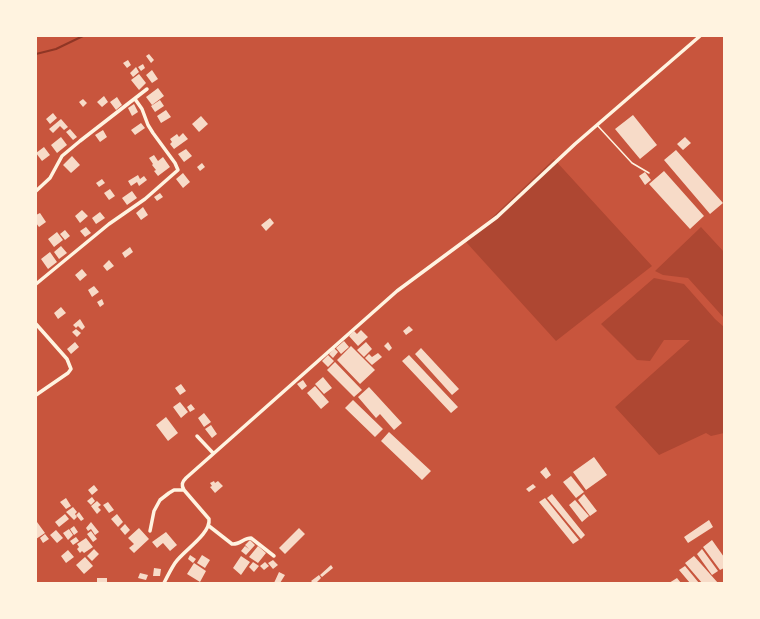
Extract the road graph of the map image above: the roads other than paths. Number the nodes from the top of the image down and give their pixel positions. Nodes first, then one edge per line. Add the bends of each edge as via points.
1 (700, 36) edge
2 (147, 89) dead end
3 (135, 99) junction
4 (597, 125) junction
5 (649, 173) dead end
6 (36, 191) edge
7 (36, 284) edge
8 (36, 324) edge
9 (36, 394) edge
10 (197, 436) dead end
11 (214, 453) junction
12 (184, 490) junction
13 (209, 526) junction
14 (150, 531) dead end
15 (274, 556) dead end
16 (164, 583) edge

1 - 4 street
2 - 3 street
3 - 6 street via 62,156 50,178
3 - 7 street via 148,125 176,163 178,170
4 - 5 lane via 632,163
4 - 11 street via 497,217 397,291
8 - 9 street via 67,359 71,369
10 - 11 street
11 - 12 street via 182,482
12 - 13 street via 209,519
12 - 14 street via 174,490 160,500 154,511
13 - 15 street via 232,544 251,538
13 - 16 street via 182,554

